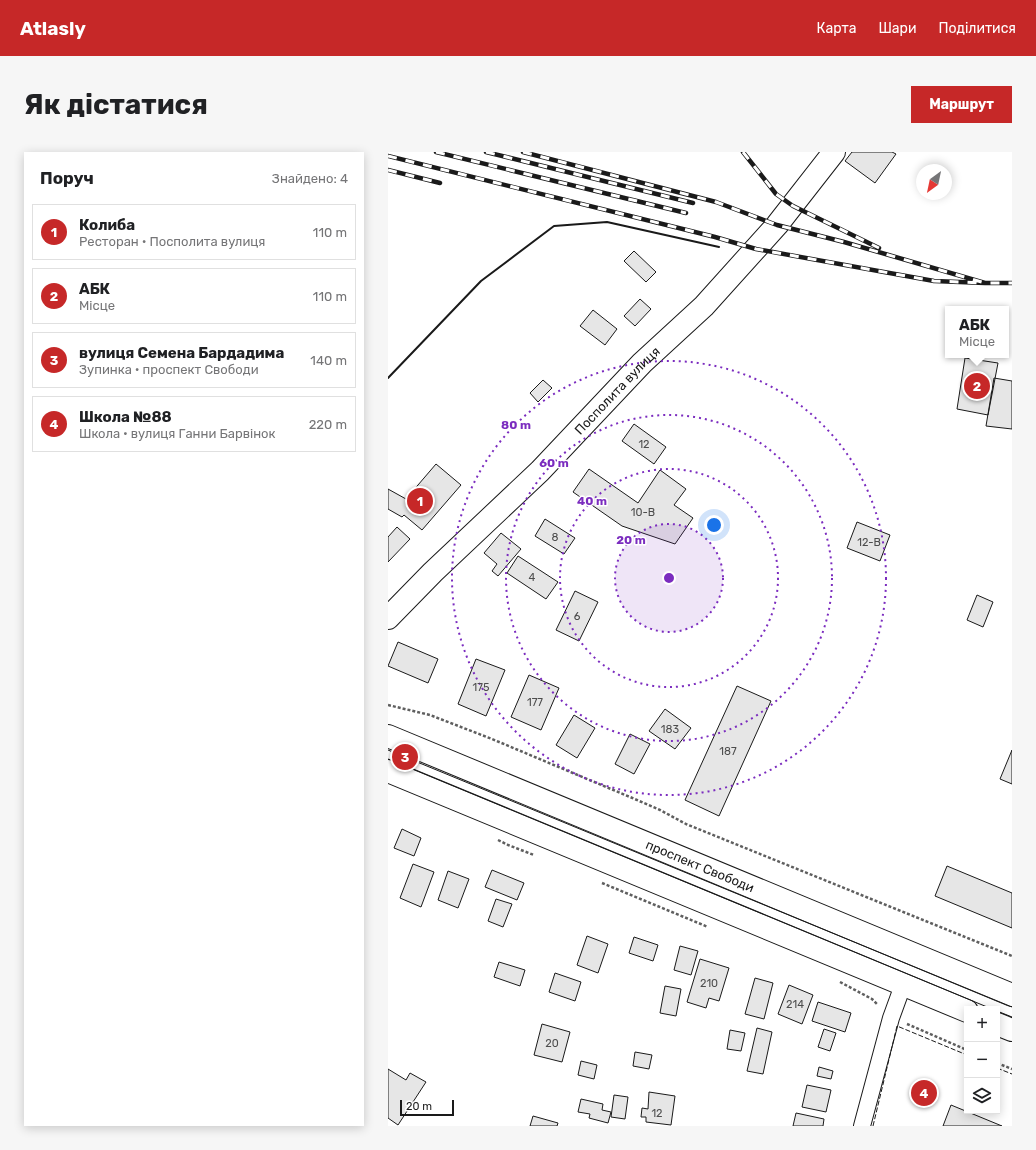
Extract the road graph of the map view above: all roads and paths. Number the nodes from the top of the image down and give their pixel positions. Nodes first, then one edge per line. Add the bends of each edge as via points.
1 (834, 152) edge
2 (388, 618) edge
3 (388, 705) edge
4 (388, 736) edge
5 (388, 771) edge
6 (1012, 956) edge
7 (903, 985) junction
8 (1012, 995) edge
9 (964, 1011) edge
10 (891, 1018) junction
11 (1000, 1025) edge
12 (1012, 1030) edge
13 (964, 1049) edge
14 (1000, 1064) edge
15 (1012, 1069) edge
16 (862, 1126) edge

1 - 2 main road, Посполита вулиця via 777,225 704,306 642,363 540,471
3 - 6 path via 430,715 492,739 660,810 686,824
4 - 8 main road, проспект Свободи
5 - 7 main road
7 - 9 main road
7 - 10 street
10 - 13 path
10 - 16 street
11 - 12 main road
14 - 15 path

